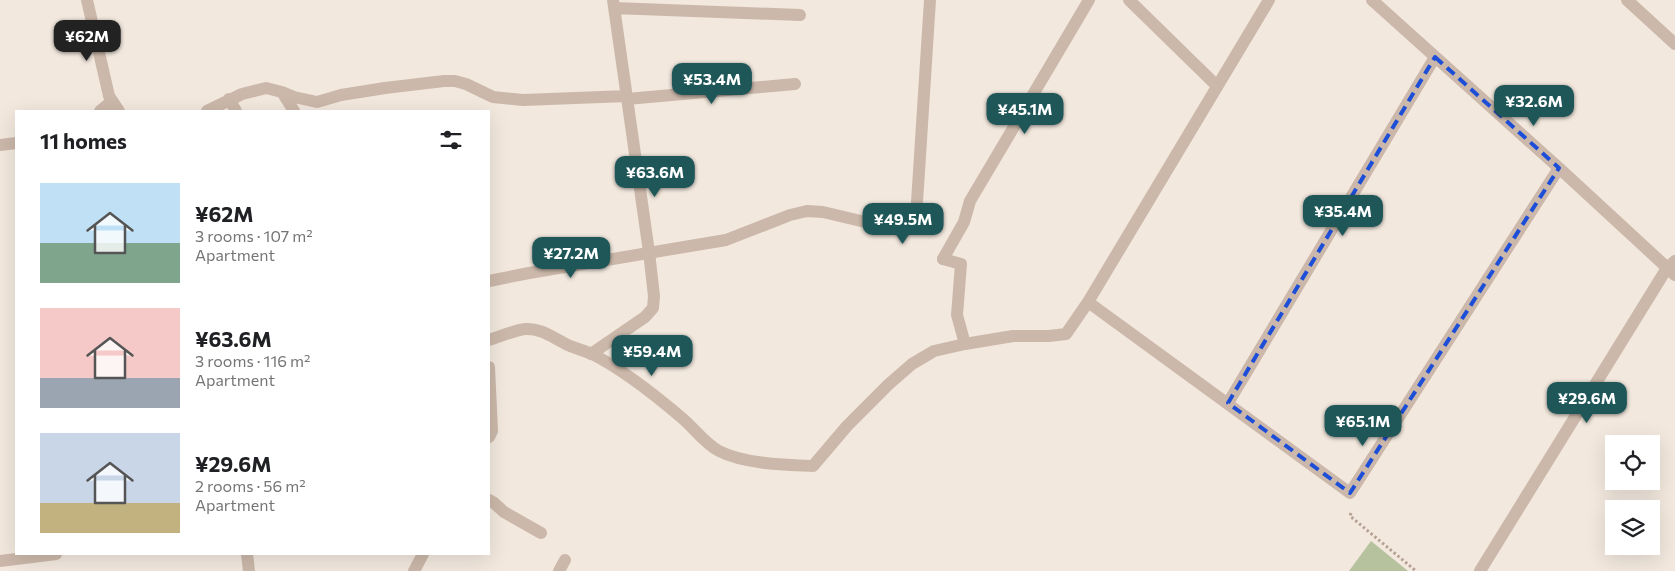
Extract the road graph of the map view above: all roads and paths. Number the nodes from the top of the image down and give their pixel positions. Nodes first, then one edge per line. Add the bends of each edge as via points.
1 (87, 0) edge
2 (930, 0) edge
3 (1089, 0) edge
4 (1129, 0) edge
5 (1269, 0) edge
6 (1372, 0) edge
7 (1627, 0) edge
8 (613, 4) edge
9 (800, 15) dead end
10 (1675, 44) edge
11 (1435, 57) junction
12 (795, 84) dead end
13 (1217, 86) junction
14 (282, 92) junction
15 (627, 98) junction
16 (229, 100) junction
17 (115, 106) edge
18 (103, 110) edge
19 (209, 110) edge
20 (235, 110) edge
21 (293, 110) edge
22 (15, 143) edge
23 (0, 145) edge
24 (1559, 168) junction
25 (650, 252) junction
26 (1672, 268) edge
27 (490, 281) edge
28 (1088, 302) junction
29 (490, 340) edge
30 (965, 344) junction
31 (591, 354) junction
32 (490, 389) edge
33 (1228, 403) junction
34 (490, 435) edge
35 (1350, 493) junction
36 (490, 501) edge
37 (541, 533) dead end
38 (48, 555) edge
39 (247, 555) edge
40 (422, 555) edge
41 (0, 561) edge
42 (249, 571) edge
43 (414, 571) edge
44 (1416, 571) edge
45 (1480, 571) edge

1 - 17 street via 109,96
2 - 25 street via 914,228 903,231 806,211 726,240
3 - 30 street via 970,201 964,222 943,259 961,264 957,315
4 - 13 street
5 - 13 street
6 - 11 street
7 - 10 street
8 - 9 street
8 - 15 street
11 - 24 street
11 - 33 street
12 - 15 street
13 - 28 street
14 - 15 street via 317,102 385,88 455,81 493,97
14 - 16 street via 266,88
14 - 21 street
15 - 25 street
16 - 19 street
16 - 20 street
17 - 18 street
22 - 23 street
24 - 26 street
24 - 35 street
25 - 27 street
25 - 31 street via 653,308
26 - 45 street
28 - 30 street via 1066,334 1013,336
28 - 33 street
29 - 31 street via 525,329 552,335
30 - 31 street via 934,351 912,364 847,426 813,466 774,464 719,451 660,400
32 - 34 street
33 - 35 street
35 - 44 path via 1353,506 1350,516
36 - 37 street
38 - 41 street
39 - 42 street
40 - 43 street

